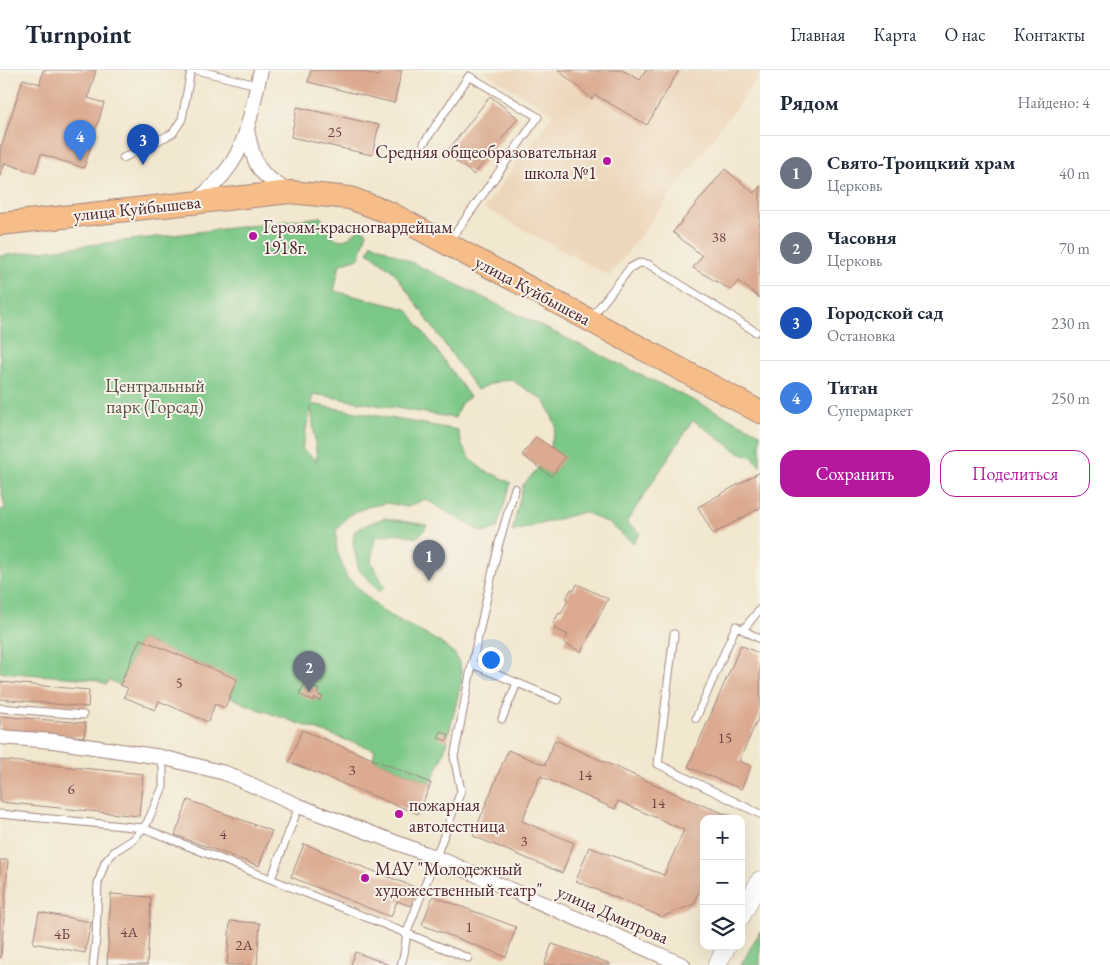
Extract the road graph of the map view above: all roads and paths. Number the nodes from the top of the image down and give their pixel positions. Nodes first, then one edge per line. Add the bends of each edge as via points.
1 (191, 70) edge
2 (196, 70) edge
3 (261, 70) edge
4 (257, 85) junction
5 (247, 130) junction
6 (424, 143) dead end
7 (123, 158) dead end
8 (290, 192) junction
9 (196, 202) junction
10 (0, 224) edge
11 (448, 244) junction
12 (589, 320) junction
13 (756, 332) dead end
14 (760, 412) edge
15 (515, 488) dead end
16 (760, 609) edge
17 (743, 630) junction
18 (674, 634) dead end
19 (760, 639) edge
20 (472, 664) junction
21 (517, 682) junction
22 (558, 700) dead end
23 (0, 708) edge
24 (83, 715) dead end
25 (696, 718) dead end
26 (502, 719) dead end
27 (0, 737) edge
28 (161, 757) junction
29 (299, 806) junction
30 (0, 814) edge
31 (760, 814) edge
32 (143, 828) junction
33 (440, 859) junction
34 (271, 879) junction
35 (760, 880) edge
36 (745, 909) edge
37 (407, 932) junction
38 (725, 950) edge
39 (468, 958) dead end
40 (93, 965) edge
41 (401, 965) edge
42 (683, 965) edge
43 (717, 965) edge

1 - 7 lane via 182,119 173,133
2 - 4 lane
3 - 4 street
4 - 5 street
5 - 8 street via 252,155 260,171 274,184
5 - 9 street via 227,170
6 - 11 lane via 469,76 538,117
8 - 9 main road, улица Куйбышева
8 - 11 main road, улица Куйбышева via 350,198 390,214
9 - 10 main road, улица Куйбышева
11 - 12 main road, улица Куйбышева
12 - 13 lane via 630,268 639,263 648,264
12 - 14 main road, улица Куйбышева
15 - 20 lane via 498,543
16 - 17 lane
17 - 19 lane
17 - 25 lane via 736,626
18 - 31 lane via 658,764
20 - 21 lane
20 - 33 lane via 454,756 461,791
21 - 22 lane
21 - 26 lane
23 - 24 lane
27 - 28 street, улица Дмитрова via 53,741
28 - 29 street, улица Дмитрова via 225,773
28 - 32 lane via 163,787
29 - 33 street, улица Дмитрова
29 - 34 lane
30 - 32 lane
32 - 34 lane
32 - 40 lane via 105,862 98,884
33 - 37 lane
33 - 42 street, улица Дмитрова
34 - 37 lane
35 - 36 street
37 - 39 lane
37 - 41 lane
38 - 43 street

